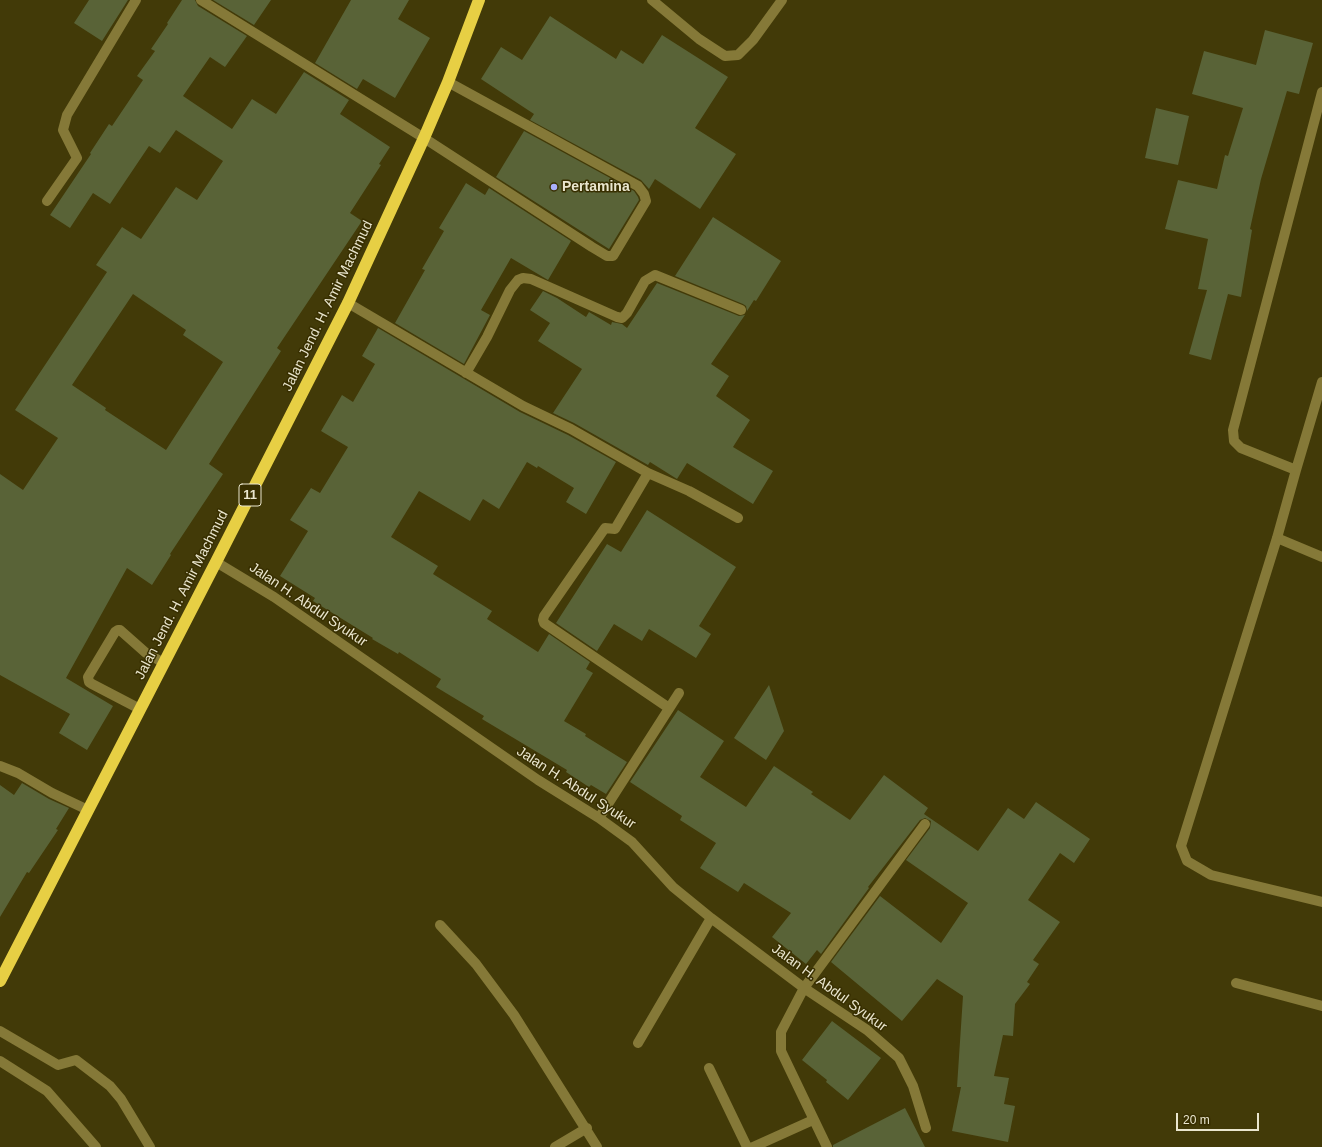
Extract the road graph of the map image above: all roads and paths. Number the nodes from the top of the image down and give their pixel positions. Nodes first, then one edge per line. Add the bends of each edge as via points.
1 (136, 0) edge
2 (200, 0) edge
3 (479, 0) edge
4 (652, 0) edge
5 (782, 0) edge
6 (448, 82) junction
7 (1322, 92) edge
8 (424, 138) junction
9 (48, 201) dead end
10 (348, 303) junction
11 (741, 310) dead end
12 (466, 373) junction
13 (1322, 382) edge
14 (1296, 470) junction
15 (648, 473) junction
16 (738, 518) dead end
17 (1277, 538) junction
18 (1322, 557) edge
19 (216, 562) junction
20 (164, 663) junction
21 (679, 693) dead end
22 (669, 708) junction
23 (140, 710) junction
24 (0, 766) edge
25 (88, 810) junction
26 (599, 818) junction
27 (925, 824) dead end
28 (1322, 902) edge
29 (710, 918) junction
30 (440, 925) dead end
31 (0, 980) edge
32 (1236, 983) dead end
33 (804, 988) junction
34 (1322, 1006) edge
35 (0, 1031) edge
36 (638, 1043) dead end
37 (0, 1061) edge
38 (709, 1068) dead end
39 (813, 1120) junction
40 (587, 1128) junction
41 (926, 1128) dead end
42 (96, 1147) edge
43 (150, 1147) edge
44 (555, 1147) edge
45 (598, 1147) edge
46 (747, 1147) edge
47 (752, 1147) edge
48 (827, 1147) edge

1 - 9 street via 68,115 63,130 77,158
2 - 8 street
3 - 6 highway, Jalan Jend. H. Amir Machmud / 11
4 - 5 street via 699,39 725,56 738,55 753,40
6 - 8 highway, Jalan Jend. H. Amir Machmud / 11
6 - 8 street via 638,186 646,201 613,256 607,256
7 - 14 street via 1233,430 1234,441 1241,448
8 - 10 highway, Jalan Jend. H. Amir Machmud / 11
10 - 12 street
10 - 19 highway, Jalan Jend. H. Amir Machmud / 11
11 - 12 street via 655,275 645,281 627,313 622,318 616,318 531,279 523,278 510,290
12 - 15 street
13 - 14 street
14 - 17 street
15 - 16 street via 689,491
15 - 22 street via 615,528 606,528 543,620
17 - 18 street
17 - 28 street via 1181,846 1187,861 1211,875
19 - 20 highway, Jalan Jend. H. Amir Machmud / 11
19 - 26 street, Jalan H. Abdul Syukur via 274,597 538,780
20 - 23 highway, Jalan Jend. H. Amir Machmud / 11
20 - 23 street via 146,653 118,630 88,677 92,684
21 - 22 street
22 - 26 street
23 - 25 highway, Jalan Jend. H. Amir Machmud / 11
24 - 25 street
25 - 31 highway, Jalan Jend. H. Amir Machmud / 11
26 - 29 street, Jalan H. Abdul Syukur via 632,842 673,887
27 - 33 street
29 - 33 street, Jalan H. Abdul Syukur
29 - 36 street
30 - 40 street via 476,964 514,1015
32 - 34 street
33 - 39 street via 781,1032 781,1051
33 - 41 street, Jalan H. Abdul Syukur via 867,1030 899,1058 913,1086
35 - 43 street via 58,1065 76,1060 110,1086 121,1099
37 - 42 street via 47,1091
38 - 46 street
39 - 47 street
39 - 48 street
40 - 44 street
40 - 45 street

